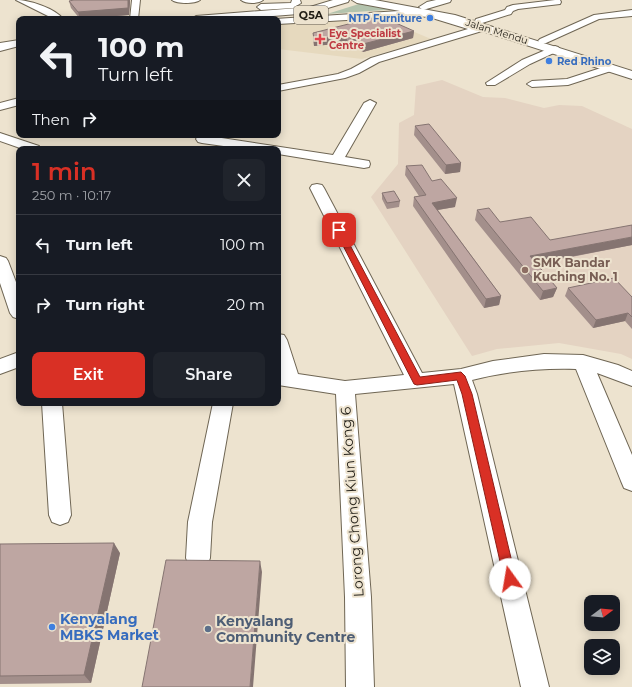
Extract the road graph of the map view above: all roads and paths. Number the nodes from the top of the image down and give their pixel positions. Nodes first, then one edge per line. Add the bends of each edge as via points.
1 (20, 0) edge
2 (136, 0) edge
3 (176, 0) edge
4 (196, 0) edge
5 (245, 0) edge
6 (296, 0) edge
7 (312, 0) edge
8 (344, 0) edge
9 (359, 0) edge
10 (447, 0) edge
11 (392, 1) edge
12 (557, 2) dead end
13 (424, 7) junction
14 (260, 8) edge
15 (632, 13) edge
16 (315, 14) junction
17 (56, 16) edge
18 (134, 16) edge
19 (213, 16) edge
20 (274, 16) edge
21 (280, 16) edge
22 (281, 16) edge
23 (281, 17) edge
24 (481, 26) junction
25 (16, 39) edge
26 (543, 41) junction
27 (0, 42) edge
28 (16, 44) edge
29 (0, 47) edge
30 (555, 49) junction
31 (610, 68) junction
32 (632, 70) edge
33 (632, 75) edge
34 (491, 83) dead end
35 (532, 84) dead end
36 (281, 87) edge
37 (16, 102) edge
38 (370, 103) dead end
39 (0, 107) edge
40 (0, 137) edge
41 (25, 138) edge
42 (201, 141) edge
43 (16, 143) junction
44 (26, 146) edge
45 (245, 146) edge
46 (281, 150) edge
47 (337, 159) junction
48 (364, 164) dead end
49 (317, 188) dead end
50 (0, 261) edge
51 (16, 305) edge
52 (16, 359) edge
53 (16, 360) edge
54 (281, 360) edge
55 (0, 362) edge
56 (583, 362) junction
57 (0, 367) edge
58 (461, 376) junction
59 (284, 379) edge
60 (632, 379) edge
61 (417, 381) junction
62 (345, 388) junction
63 (52, 406) edge
64 (222, 406) edge
65 (632, 481) edge
66 (60, 515) dead end
67 (198, 558) dead end
68 (360, 687) edge
69 (535, 687) edge

1 - 17 street
2 - 18 street
3 - 4 street
5 - 14 street
6 - 14 street via 297,3 293,5
7 - 21 main road via 315,3 313,7
8 - 22 main road
9 - 13 main road, Jalan Mendu
9 - 16 main road, Q5A
10 - 13 street
11 - 13 main road, Jalan Mendu
12 - 24 street via 510,8 508,12
13 - 16 main road
13 - 24 main road, Jalan Mendu
14 - 16 main road, Q5A
14 - 19 main road
14 - 20 main road
15 - 26 street via 597,17
23 - 24 street via 415,13
24 - 26 main road, Jalan Mendu
24 - 30 main road, Jalan Mendu
24 - 36 street via 375,60 341,76
25 - 27 main road
26 - 32 main road, Jalan Mendu
28 - 29 main road
30 - 31 main road, Jalan Mendu
30 - 34 street via 526,62
31 - 33 main road, Jalan Mendu
31 - 35 street via 568,82
37 - 39 street
38 - 47 street
40 - 43 street
41 - 43 street
42 - 45 street
43 - 44 street
46 - 47 street
47 - 48 street
49 - 61 street
50 - 51 street
52 - 55 street
53 - 57 street
54 - 59 street
56 - 58 street via 544,361 493,368
56 - 60 street
56 - 65 street
58 - 61 street
58 - 69 street
59 - 62 street
61 - 62 street
62 - 68 street, Lorong Chong Kiun Kong 6 via 358,596
63 - 66 street
64 - 67 street via 200,522

